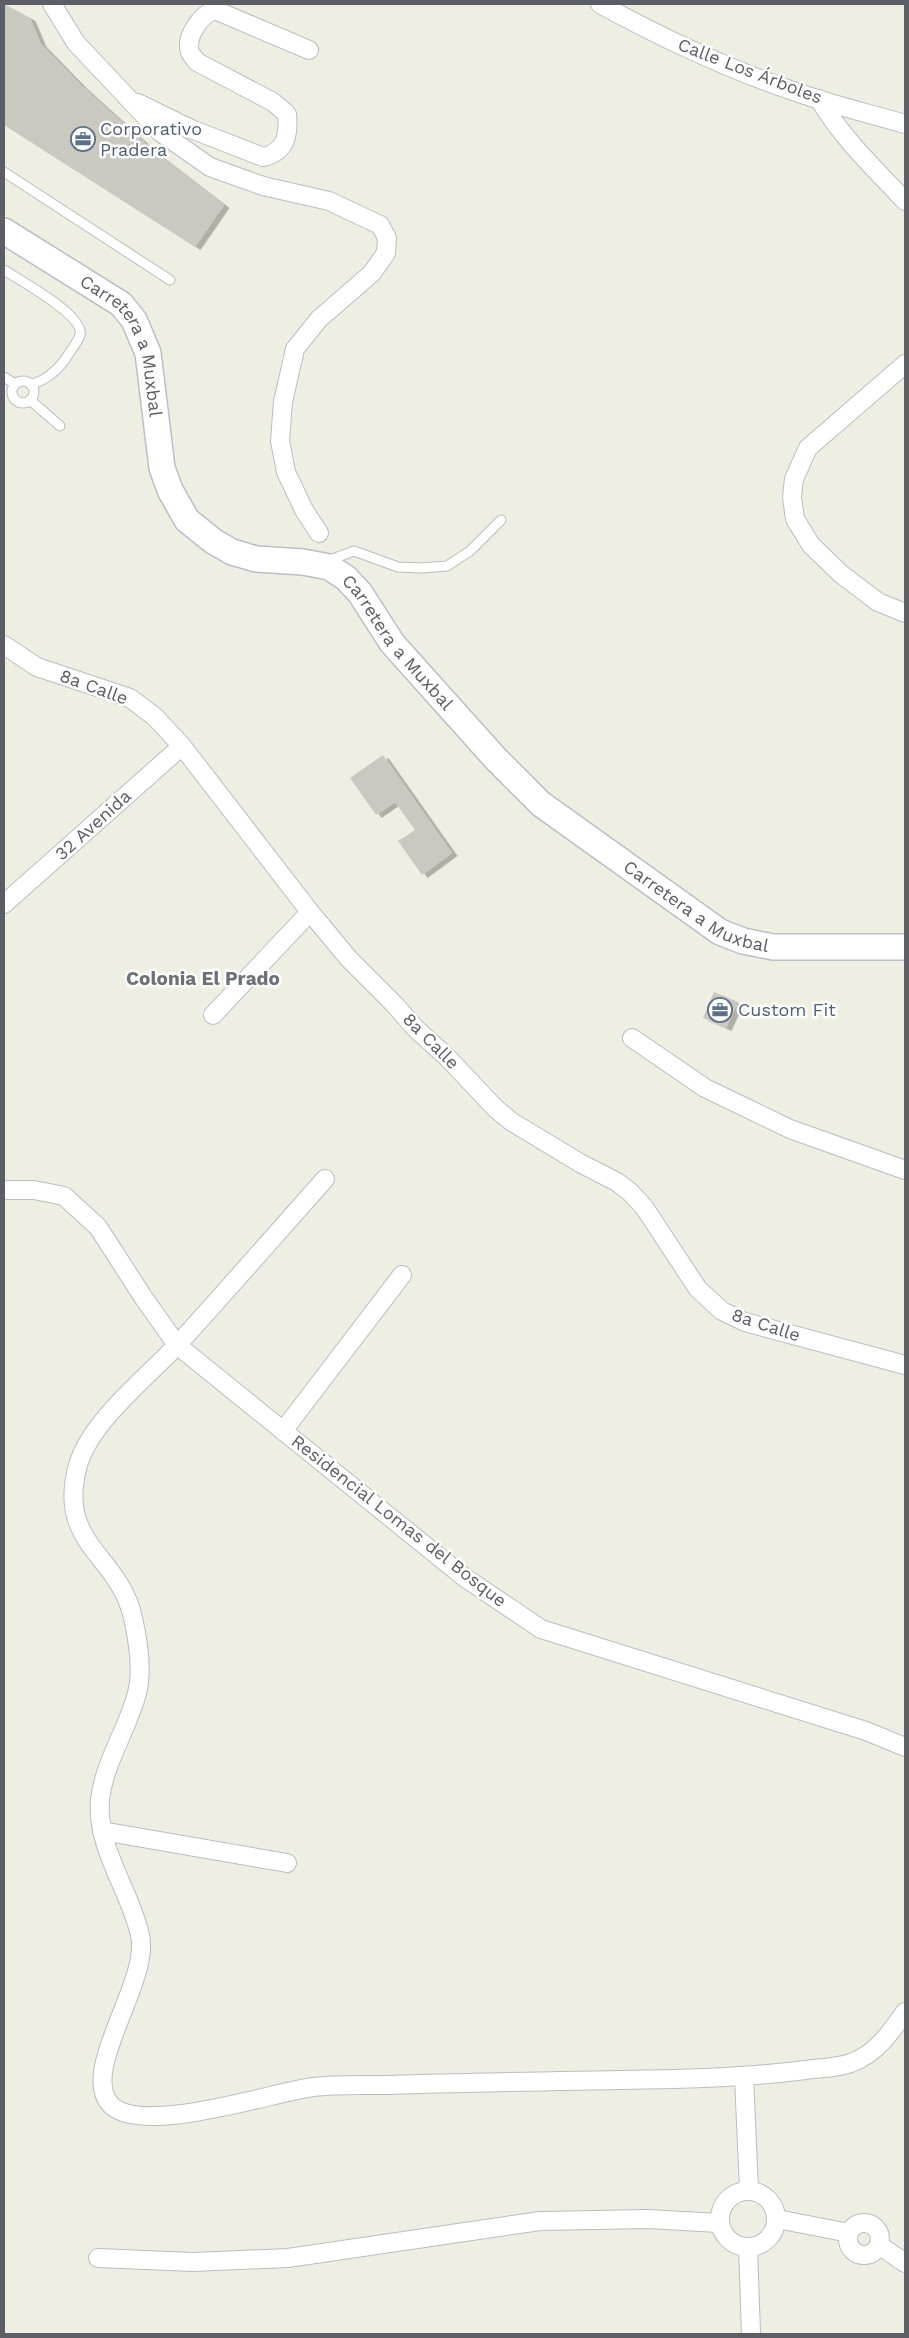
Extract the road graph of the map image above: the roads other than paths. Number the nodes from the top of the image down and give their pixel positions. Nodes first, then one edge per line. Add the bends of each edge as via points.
1 (52, 4) edge
2 (600, 4) edge
3 (309, 50) dead end
4 (819, 99) junction
5 (130, 100) junction
6 (905, 124) edge
7 (4, 172) edge
8 (905, 201) edge
9 (4, 231) edge
10 (4, 270) edge
11 (170, 280) dead end
12 (905, 364) edge
13 (4, 377) edge
14 (15, 384) junction
15 (30, 384) junction
16 (30, 400) junction
17 (60, 426) dead end
18 (501, 520) dead end
19 (319, 533) dead end
20 (320, 565) junction
21 (905, 613) edge
22 (4, 645) edge
23 (182, 746) junction
24 (4, 904) edge
25 (310, 912) junction
26 (905, 947) edge
27 (213, 1015) dead end
28 (632, 1038) dead end
29 (905, 1170) edge
30 (325, 1179) dead end
31 (4, 1190) edge
32 (402, 1275) dead end
33 (177, 1345) junction
34 (905, 1365) edge
35 (283, 1431) junction
36 (905, 1748) edge
37 (102, 1831) junction
38 (287, 1863) dead end
39 (905, 2012) edge
40 (744, 2078) junction
41 (749, 2190) junction
42 (777, 2219) junction
43 (719, 2223) junction
44 (748, 2247) junction
45 (98, 2258) dead end
46 (905, 2263) edge
47 (750, 2334) edge

1 - 5 street via 76,43
2 - 4 street, Calle Los Árboles via 708,58
3 - 5 street via 214,10 198,23 190,38 189,51 197,62 273,102 287,114 284,144 274,154 263,157 190,129
4 - 6 street, Calle Los Árboles
4 - 8 street via 833,123
5 - 19 street via 160,132 210,167 263,186 329,202 380,225 387,238 386,253 372,273 318,319 295,349 283,402 280,441 286,472
7 - 11 lane
9 - 20 main road, Carretera a Muxbal via 121,304 134,320 148,353 162,468 187,520 232,552 256,559
10 - 15 lane via 70,313 79,324 80,335 63,364 46,378
12 - 21 street via 808,448 794,479 792,497 795,519 811,545 841,574 878,602
13 - 14 lane
14 - 15 lane
14 - 16 lane via 12,393 16,401 25,403
15 - 16 lane via 34,392
16 - 17 lane
18 - 20 lane via 470,551 447,566 398,566 354,551
20 - 26 main road, Carretera a Muxbal via 346,578 360,593 392,643 541,804 720,932 772,948
22 - 23 street, 8a Calle via 37,667 130,698 155,717
23 - 24 street, 32 Avenida
23 - 25 street, 8a Calle
25 - 27 street
25 - 34 street, 8a Calle via 349,959 495,1108 526,1131 630,1192 644,1207 698,1289 722,1311 745,1322
28 - 29 street via 705,1088 790,1129
30 - 33 street
31 - 33 street, Residencial Lomas del Bosque via 34,1190 64,1196 71,1202 98,1227
32 - 35 street
33 - 35 street, Residencial Lomas del Bosque
33 - 37 street via 103,1423 86,1445 78,1465 72,1504 80,1531 128,1598 140,1661 138,1691 105,1778 100,1800
35 - 36 street, Residencial Lomas del Bosque via 464,1577 541,1629 866,1730
37 - 38 street
37 - 40 street via 142,1939 136,1979 105,2057 101,2090 110,2105 124,2114 170,2116 314,2087
39 - 40 street via 883,2042 856,2061 840,2066
40 - 41 street
41 - 42 street via 765,2196
41 - 43 street via 726,2200
42 - 44 street via 765,2242
42 - 46 street via 849,2233 854,2226 868,2223 878,2232 879,2245
43 - 44 street via 732,2243
43 - 45 street via 648,2219 540,2221 288,2258 193,2262
44 - 47 street

